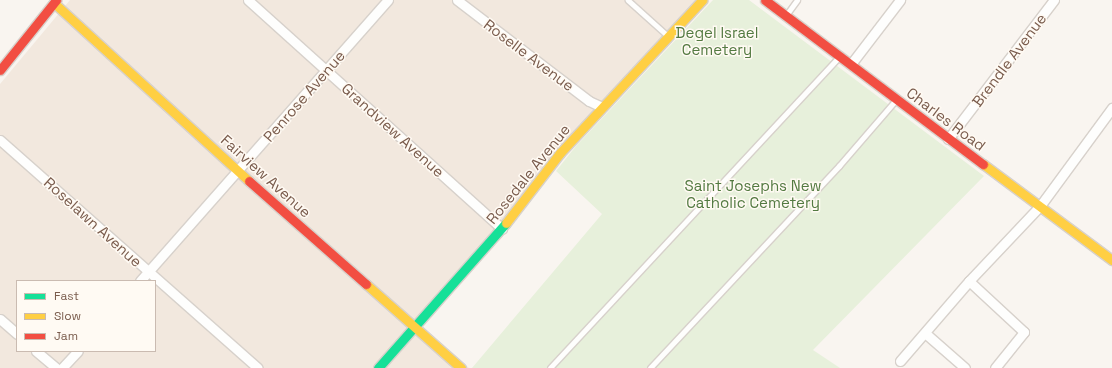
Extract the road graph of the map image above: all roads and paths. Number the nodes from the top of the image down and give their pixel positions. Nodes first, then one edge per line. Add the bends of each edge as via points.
1 (248, 0) edge
2 (388, 0) edge
3 (456, 0) edge
4 (628, 0) edge
5 (702, 0) edge
6 (765, 0) edge
7 (797, 0) edge
8 (900, 0) edge
9 (1054, 0) edge
10 (55, 1) edge
11 (786, 16) junction
12 (668, 37) junction
13 (839, 56) junction
14 (850, 64) junction
15 (0, 70) edge
16 (326, 71) junction
17 (897, 100) junction
18 (602, 107) junction
19 (1112, 108) edge
20 (948, 139) junction
21 (0, 140) edge
22 (238, 170) junction
23 (1040, 206) junction
24 (502, 228) junction
25 (1112, 260) edge
26 (148, 271) junction
27 (141, 280) edge
28 (969, 281) junction
29 (0, 320) edge
30 (415, 327) junction
31 (16, 333) edge
32 (925, 333) junction
33 (37, 352) edge
34 (77, 352) edge
35 (900, 361) dead end
36 (56, 368) edge
37 (62, 368) edge
38 (258, 368) edge
39 (378, 368) edge
40 (461, 368) edge
41 (550, 368) edge
42 (650, 368) edge
43 (965, 368) edge
44 (995, 368) edge

1 - 16 street, Grandview Avenue
2 - 16 street, Penrose Avenue
3 - 18 street, Roselle Avenue via 589,101
4 - 12 lane
5 - 12 street, Rosedale Avenue
6 - 11 street, Charles Road
7 - 11 lane
8 - 14 street
9 - 20 street, Brendle Avenue
10 - 15 street
10 - 22 street, Fairview Avenue
11 - 13 street, Charles Road
12 - 18 street, Rosedale Avenue
13 - 14 street, Charles Road
13 - 41 lane
14 - 17 street, Charles Road
16 - 22 street, Penrose Avenue
16 - 24 street, Grandview Avenue
17 - 20 street, Charles Road
17 - 42 lane via 839,166
18 - 24 street, Rosedale Avenue via 560,153
19 - 23 street
20 - 23 street, Charles Road
21 - 26 street, Roselawn Avenue
22 - 26 street, Penrose Avenue
22 - 30 street, Fairview Avenue
23 - 25 street, Charles Road
23 - 28 street
24 - 30 street, Rosedale Avenue
26 - 27 street, Penrose Avenue
26 - 38 street, Roselawn Avenue
28 - 32 street
28 - 44 street via 1024,332
29 - 31 street
30 - 39 street, Rosedale Avenue
30 - 40 street, Fairview Avenue
32 - 35 street
32 - 43 street
33 - 36 street
34 - 37 street

